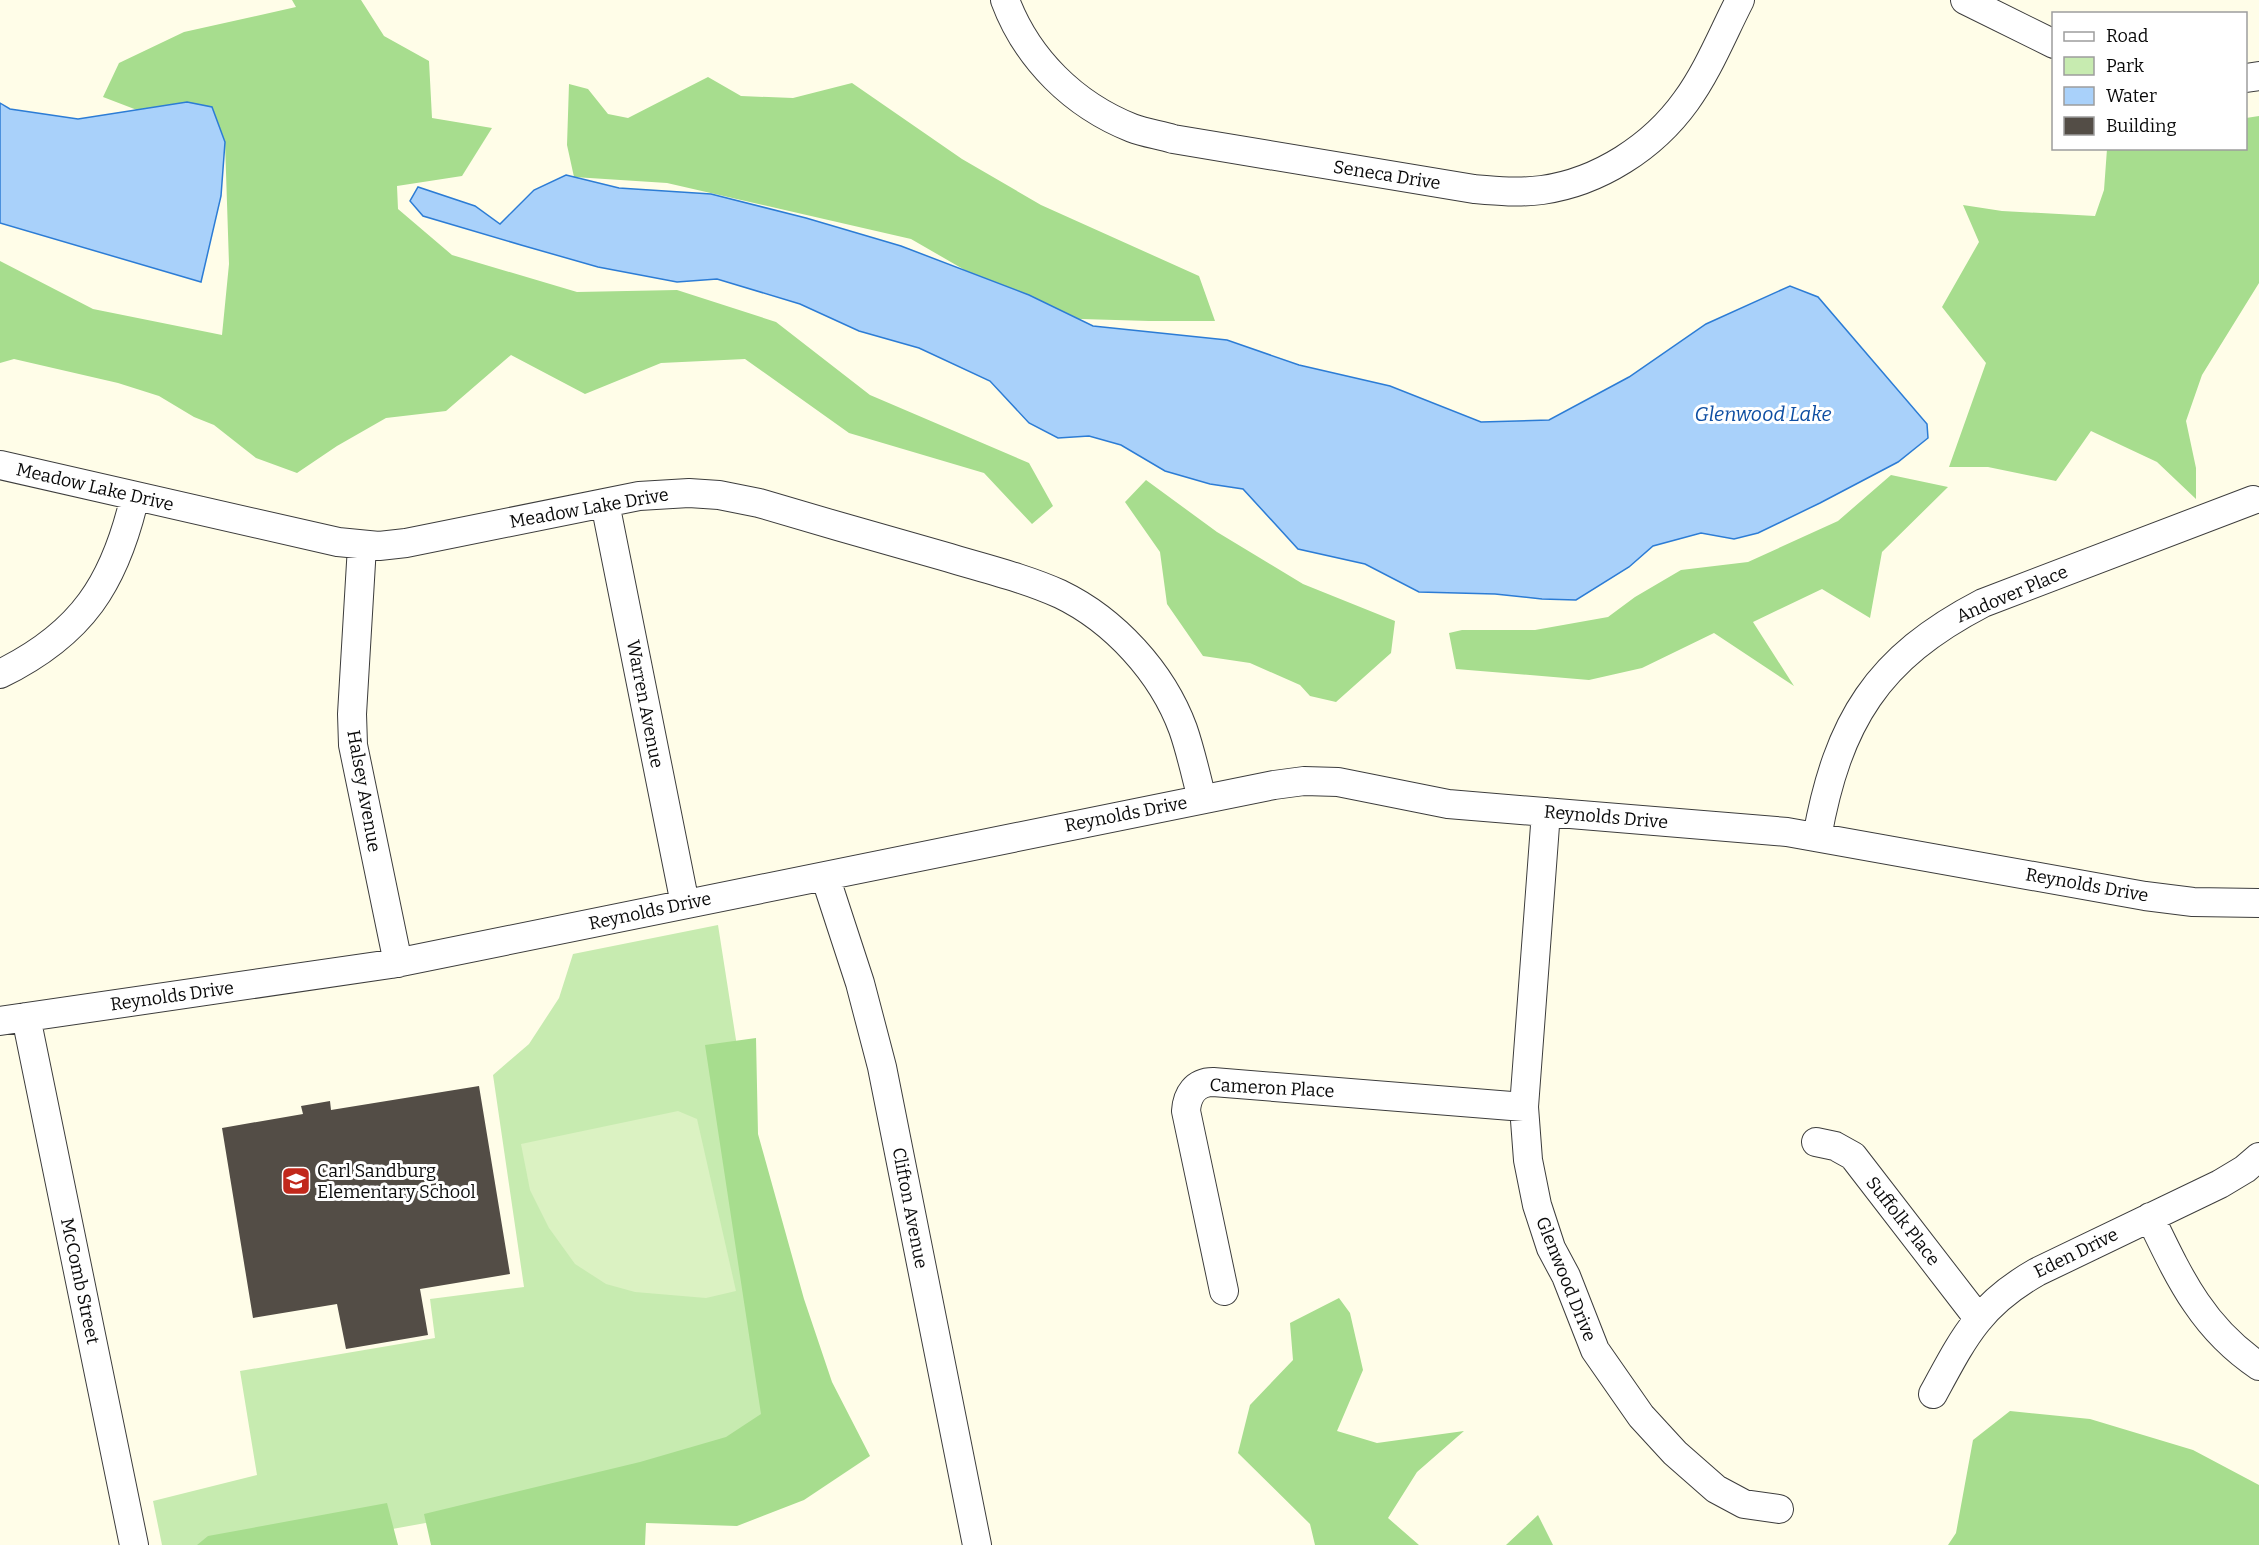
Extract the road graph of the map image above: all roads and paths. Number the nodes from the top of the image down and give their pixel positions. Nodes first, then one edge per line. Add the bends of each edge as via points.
1 (1005, 0) edge
2 (1740, 0) edge
3 (1965, 0) edge
4 (2052, 43) edge
5 (0, 465) edge
6 (135, 496) junction
7 (2253, 500) dead end
8 (605, 503) junction
9 (362, 546) junction
10 (0, 674) edge
11 (1202, 799) junction
12 (1546, 812) junction
13 (1817, 837) junction
14 (825, 876) junction
15 (2259, 903) edge
16 (685, 904) junction
17 (398, 963) junction
18 (13, 1019) edge
19 (1524, 1107) junction
20 (1816, 1142) dead end
21 (2259, 1157) edge
22 (2150, 1217) junction
23 (1224, 1291) dead end
24 (1978, 1318) junction
25 (2259, 1366) edge
26 (1933, 1394) dead end
27 (1779, 1509) dead end
28 (134, 1545) edge
29 (977, 1545) edge

1 - 2 street, Seneca Drive via 1027,44 1048,71 1101,114 1134,129 1173,139 1508,192 1543,190 1576,182 1637,151 1687,101
3 - 4 street
5 - 6 street, Meadow Lake Drive
6 - 9 street, Meadow Lake Drive
6 - 10 street via 117,559 98,593 54,642
7 - 13 street, Andover Place via 1983,603 1917,643 1889,669 1847,731 1833,766
8 - 9 street, Meadow Lake Drive via 406,543
8 - 11 street, Meadow Lake Drive via 680,492 759,503 1006,574 1061,595 1119,635 1166,693 1182,728
8 - 16 street, Warren Avenue
9 - 17 street, Halsey Avenue via 353,745
11 - 12 street, Reynolds Drive via 1304,781 1338,782 1448,804
11 - 14 street, Reynolds Drive
12 - 13 street, Reynolds Drive via 1787,831
12 - 19 street, Glenwood Drive
13 - 15 street, Reynolds Drive via 2145,896 2193,902
14 - 16 street, Reynolds Drive
14 - 29 street, Clifton Avenue via 882,1067
16 - 17 street, Reynolds Drive
17 - 18 street, Reynolds Drive
18 - 28 street, McComb Street
19 - 23 street, Cameron Place via 1199,1084 1186,1101 1186,1112
19 - 27 street, Glenwood Drive via 1528,1160 1537,1205 1554,1254 1604,1366 1641,1416 1716,1489 1744,1504
20 - 24 street, Suffolk Place via 1836,1146 1853,1156
21 - 22 street, Eden Drive via 2220,1184
22 - 24 street, Eden Drive via 2013,1286
22 - 25 street via 2195,1304 2217,1332
24 - 26 street, Eden Drive

